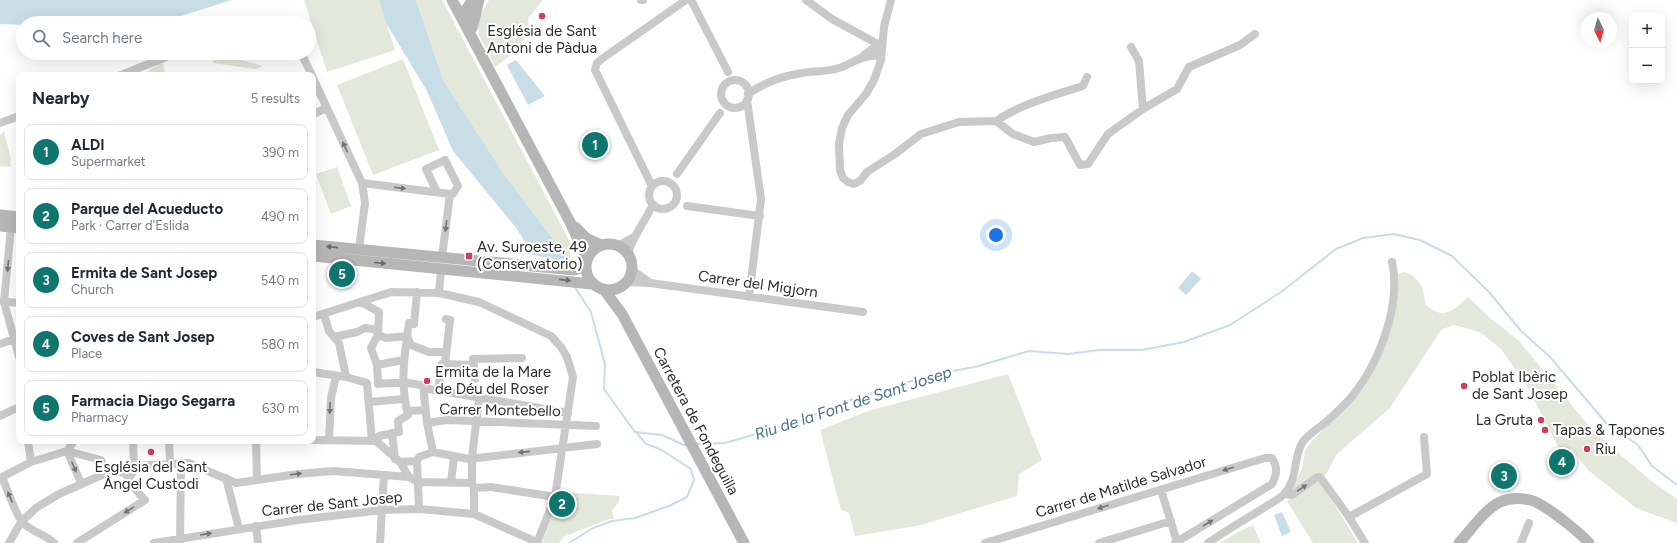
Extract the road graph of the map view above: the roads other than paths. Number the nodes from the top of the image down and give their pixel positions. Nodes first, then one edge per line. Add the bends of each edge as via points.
1 (686, 0) edge
2 (691, 0) edge
3 (806, 0) edge
4 (891, 0) edge
5 (467, 7) edge
6 (1254, 34) dead end
7 (1131, 47) dead end
8 (875, 50) junction
9 (158, 60) edge
10 (304, 60) edge
11 (128, 72) edge
12 (310, 72) edge
13 (728, 72) junction
14 (1087, 77) dead end
15 (736, 80) junction
16 (726, 83) junction
17 (316, 84) edge
18 (761, 85) junction
19 (746, 86) junction
20 (746, 100) junction
21 (722, 101) junction
22 (729, 107) junction
23 (327, 108) junction
24 (1143, 109) junction
25 (316, 113) edge
26 (720, 113) junction
27 (16, 117) edge
28 (996, 122) junction
29 (0, 123) edge
30 (677, 174) junction
31 (666, 181) junction
32 (362, 183) junction
33 (654, 184) junction
34 (674, 186) junction
35 (438, 192) junction
36 (450, 194) junction
37 (674, 202) junction
38 (656, 206) junction
39 (0, 215) edge
40 (760, 216) junction
41 (570, 222) junction
42 (12, 223) edge
43 (634, 237) junction
44 (602, 245) junction
45 (316, 246) edge
46 (618, 246) junction
47 (628, 253) junction
48 (359, 255) junction
49 (316, 256) edge
50 (442, 257) junction
51 (1392, 262) dead end
52 (582, 265) junction
53 (441, 269) junction
54 (632, 270) junction
55 (588, 283) junction
56 (650, 283) junction
57 (624, 285) junction
58 (605, 291) junction
59 (417, 292) junction
60 (439, 293) junction
61 (749, 297) junction
62 (2, 302) edge
63 (361, 302) junction
64 (16, 303) edge
65 (864, 312) dead end
66 (324, 314) junction
67 (622, 314) junction
68 (316, 317) edge
69 (446, 319) dead end
70 (378, 333) junction
71 (407, 336) junction
72 (334, 337) junction
73 (14, 339) junction
74 (0, 344) edge
75 (16, 345) edge
76 (446, 352) junction
77 (522, 358) dead end
78 (404, 360) junction
79 (474, 362) junction
80 (445, 364) junction
81 (377, 365) junction
82 (316, 373) edge
83 (336, 376) junction
84 (346, 377) junction
85 (475, 379) dead end
86 (403, 383) junction
87 (423, 385) junction
88 (438, 391) junction
89 (479, 398) junction
90 (404, 399) junction
91 (369, 402) junction
92 (16, 408) edge
93 (425, 410) junction
94 (407, 411) junction
95 (568, 413) junction
96 (0, 416) edge
97 (476, 421) junction
98 (427, 423) junction
99 (566, 425) junction
100 (596, 426) dead end
101 (396, 433) junction
102 (1424, 437) dead end
103 (316, 440) edge
104 (329, 440) junction
105 (374, 441) junction
106 (28, 444) edge
107 (72, 444) edge
108 (133, 444) edge
109 (169, 444) edge
110 (256, 444) edge
111 (597, 444) dead end
112 (562, 448) junction
113 (67, 451) junction
114 (433, 452) junction
115 (454, 457) junction
116 (472, 458) junction
117 (398, 461) junction
118 (417, 461) junction
119 (31, 462) junction
120 (170, 464) junction
121 (181, 464) junction
122 (134, 466) junction
123 (106, 473) junction
124 (125, 473) junction
125 (384, 475) junction
126 (222, 477) junction
127 (409, 477) junction
128 (1, 478) edge
129 (257, 480) junction
130 (418, 482) junction
131 (451, 482) junction
132 (81, 483) junction
133 (473, 485) junction
134 (1161, 490) junction
135 (1284, 494) junction
136 (555, 497) junction
137 (419, 509) junction
138 (382, 510) junction
139 (474, 514) junction
140 (1349, 517) junction
141 (1171, 521) junction
142 (21, 522) junction
143 (1529, 523) dead end
144 (256, 526) junction
145 (239, 529) junction
146 (180, 540) edge
147 (533, 541) edge
148 (1176, 542) edge
149 (9, 543) edge
150 (54, 543) edge
151 (77, 543) edge
152 (154, 543) edge
153 (258, 543) edge
154 (380, 543) edge
155 (744, 543) edge
156 (985, 543) edge
157 (1099, 543) edge
158 (1208, 543) edge
159 (1365, 543) edge
160 (1459, 543) edge
161 (1521, 543) edge
162 (1589, 543) edge

1 - 33 street via 597,63 595,70 646,174
2 - 13 street
3 - 8 street
4 - 8 street
5 - 41 main road via 484,59
6 - 24 street via 1240,45 1189,67 1177,89
7 - 24 street via 1138,61
8 - 18 street via 848,66 783,77
8 - 28 street via 879,63 874,80 848,115 842,128 839,144 840,164 843,178 848,182 854,184 860,181 867,172 921,134 959,122
9 - 11 street
10 - 12 street
13 - 15 street
13 - 16 street
14 - 28 street via 1083,86 1054,95 1006,115
15 - 16 street
15 - 19 street
16 - 21 street via 722,89
17 - 23 street
18 - 19 street
18 - 20 street
19 - 20 street
20 - 22 street via 737,108
20 - 40 street via 760,183
21 - 22 street
21 - 26 street
22 - 26 street
23 - 25 street
32 -> 23 street
24 - 28 street via 1108,134 1088,164 1080,165 1065,137 1034,142 1013,134
26 - 30 street
27 - 29 street
30 - 31 street
30 - 34 street
31 - 33 street
31 - 34 street
32 -> 35 street
32 - 48 street via 364,203
33 - 38 street via 649,197
34 - 37 street
35 - 36 street
35 - 36 street via 426,169 445,160 458,186 453,194
36 -> 50 street
37 - 38 street via 668,208
37 - 40 street
38 - 43 street
39 - 42 main road
40 - 61 street
41 - 44 main road via 586,238
41 - 52 main road
42 -> 62 street
43 - 46 street
43 - 47 street
44 - 46 main road
44 - 52 main road via 593,250
48 -> 45 main road
46 - 47 main road
47 - 54 main road via 632,261
48 - 49 main road
48 - 50 main road
48 -> 53 main road
50 - 52 main road via 538,266
50 - 53 main road
51 - 135 street via 1394,270 1391,312 1377,356 1363,381 1347,401 1302,443 1294,477
52 - 55 main road
53 -> 55 main road
53 - 60 street
54 - 56 street, Carrer del Migjorn
54 - 57 main road
55 - 58 main road
56 - 57 street, Carrer del Migjorn
56 - 61 street, Carrer del Migjorn
57 - 58 main road
57 - 67 main road, Carretera de Fondeguilla via 620,301
58 - 67 main road, Carretera de Fondeguilla
59 - 60 street
59 - 63 street via 391,292
59 - 71 street via 414,324 408,323
60 - 95 street via 479,302 551,336 564,352 573,377
61 - 65 street, Carrer del Migjorn
62 - 64 street
62 - 73 street
63 - 66 street
63 - 70 street via 379,312
66 - 68 street
66 - 72 street via 329,331
67 - 155 main road, Carretera de Fondeguilla
69 - 76 street via 450,320
70 - 71 street via 386,338
70 - 72 street via 365,328
70 - 81 street via 371,348
71 - 76 street via 411,345 428,352
71 - 78 street
72 - 84 street via 339,343
73 - 74 street
73 - 75 street
76 - 80 street
77 - 79 street
78 - 81 street
78 - 86 street
79 - 80 street
79 - 85 street
80 - 88 street via 442,364
81 - 86 street via 378,384
82 - 83 street
83 - 84 street
83 -> 104 street via 331,398
84 - 91 street via 367,384
86 - 87 street
86 - 90 street
87 - 88 street
87 - 93 street
88 - 89 street
89 - 95 street
89 - 97 street
90 - 91 street
90 - 94 street
91 - 105 street
92 - 96 street
93 - 94 street
93 - 98 street
94 - 101 street via 408,416 398,421
95 - 99 street
97 - 98 street, Carrer Montebello via 447,420
97 - 99 street, Carrer Montebello
97 - 116 street
98 - 114 street
99 - 100 street, Carrer Montebello
99 - 112 street
101 - 105 street via 379,436
101 - 117 street
102 - 140 street via 1427,474
103 - 104 street
104 - 105 street
105 - 117 street
106 - 119 street
107 - 113 street
108 - 122 street
109 - 120 street
110 - 129 street
111 - 112 street
112 -> 116 street
112 - 136 street
113 - 119 street
113 - 123 street via 101,460
113 -> 132 street
114 - 115 street
114 - 118 street via 419,457
115 - 116 street
115 - 131 street
116 - 133 street
117 - 118 street
117 - 127 street
118 - 130 street
119 - 128 street
120 - 121 street
120 - 122 street
121 - 126 street via 189,463
121 - 146 street
122 - 124 street via 132,474
123 - 124 street
123 - 132 street
124 -> 151 street via 145,500
125 - 127 street
129 -> 125 street via 334,471
125 - 138 street
126 - 129 street via 236,483
126 - 145 street
127 - 130 street
142 -> 128 street
130 - 131 street
130 - 137 street
131 - 133 street
132 - 142 street via 36,508
133 - 136 street
133 - 139 street
134 - 141 street
148 -> 134 street, Carrer de Matilde Salvador via 1272,484 1277,476 1276,465 1272,458 1265,458
134 -> 156 street, Carrer de Matilde Salvador
135 -> 140 street via 1292,495 1320,477
135 - 158 street
136 - 147 street
137 - 138 street, Carrer de Sant Josep
137 - 139 street, Carrer de Sant Josep
138 - 144 street, Carrer de Sant Josep
138 - 154 street
139 - 147 street, Carrer de Sant Josep
140 - 159 street
141 - 148 street
141 - 157 street
142 - 149 street
142 - 150 street via 38,534 49,537
143 - 161 street
144 - 145 street, Carrer de Sant Josep
144 - 153 street
146 -> 145 street, Carrer de Sant Josep
146 - 152 street, Carrer de Sant Josep
160 - 162 main road via 1500,502 1517,498 1532,500 1563,519

